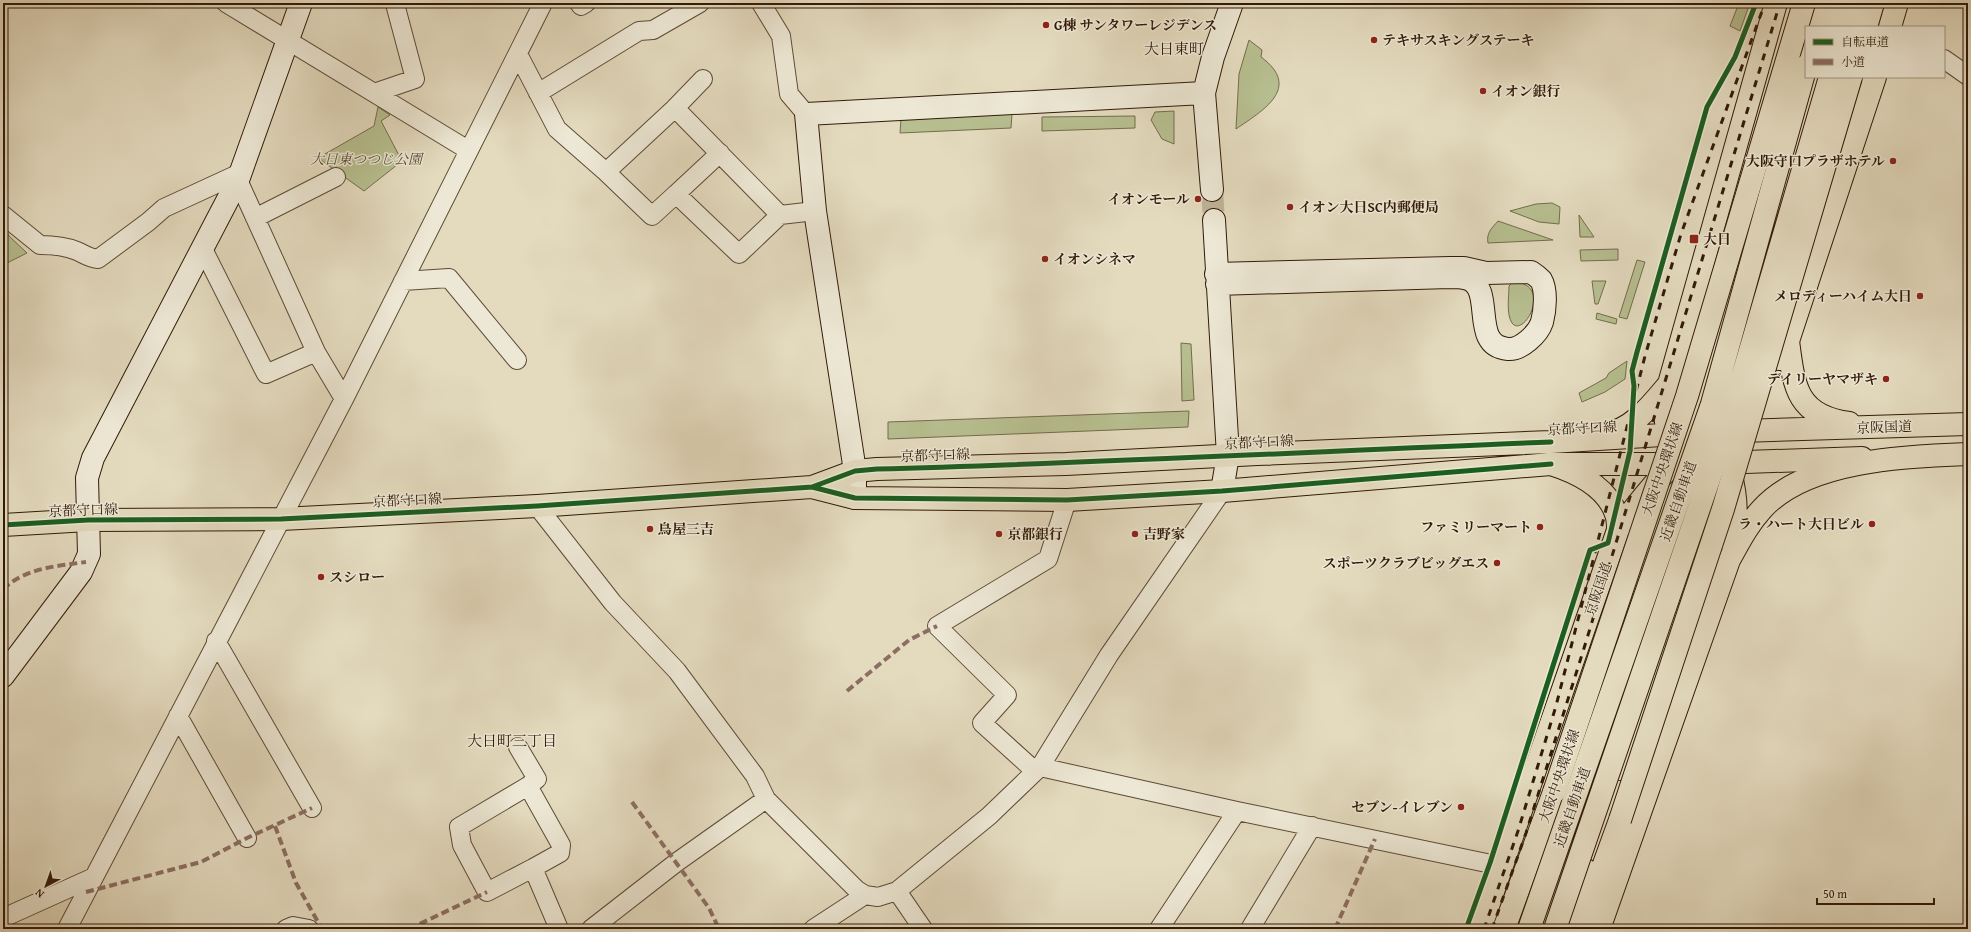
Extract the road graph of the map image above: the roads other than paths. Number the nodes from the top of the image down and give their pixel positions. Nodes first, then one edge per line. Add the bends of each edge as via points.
1 (226, 3) edge
2 (301, 3) edge
3 (544, 3) edge
4 (579, 3) edge
5 (586, 3) edge
6 (700, 3) edge
7 (761, 3) edge
8 (1232, 3) edge
9 (1776, 3) edge
10 (1804, 3) edge
11 (1816, 3) edge
12 (1824, 3) edge
13 (1836, 3) edge
14 (1852, 3) edge
15 (1873, 3) edge
16 (395, 4) edge
17 (1809, 26) edge
18 (1817, 26) edge
19 (1830, 26) edge
20 (1844, 26) edge
21 (1866, 26) edge
22 (288, 41) junction
23 (1805, 41) edge
24 (518, 54) junction
25 (1945, 60) edge
26 (1805, 70) edge
27 (1968, 76) edge
28 (1815, 78) edge
29 (1830, 78) edge
30 (1851, 78) edge
31 (1875, 78) edge
32 (703, 79) dead end
33 (374, 93) junction
34 (1204, 93) junction
35 (538, 94) junction
36 (675, 108) junction
37 (806, 114) junction
38 (468, 150) junction
39 (720, 153) junction
40 (606, 172) junction
41 (239, 176) junction
42 (336, 177) dead end
43 (1212, 190) tunnel mouth
44 (676, 194) junction
45 (815, 211) junction
46 (3, 215) edge
47 (780, 215) junction
48 (255, 218) junction
49 (1214, 220) tunnel mouth
50 (203, 249) junction
51 (1216, 279) junction
52 (402, 281) junction
53 (1788, 341) junction
54 (316, 352) junction
55 (517, 360) dead end
56 (1669, 384) junction
57 (344, 399) junction
58 (1968, 424) edge
59 (1882, 427) junction
60 (1670, 435) junction
61 (1551, 442) junction
62 (1704, 450) junction
63 (1968, 454) edge
64 (1228, 455) junction
65 (1928, 455) junction
66 (1551, 464) junction
67 (855, 471) junction
68 (812, 486) junction
69 (1222, 491) junction
70 (855, 498) junction
71 (1066, 500) junction
72 (537, 506) junction
73 (280, 519) junction
74 (88, 520) junction
75 (3, 525) edge
76 (1618, 530) junction
77 (1729, 560) junction
78 (216, 641) junction
79 (3, 676) edge
80 (178, 716) junction
81 (518, 747) dead end
82 (1037, 769) junction
83 (528, 786) junction
84 (766, 799) junction
85 (312, 808) dead end
86 (1237, 811) junction
87 (1312, 826) junction
88 (247, 838) dead end
89 (1501, 866) junction
90 (532, 868) junction
91 (94, 878) junction
92 (897, 891) junction
93 (1604, 891) junction
94 (865, 894) junction
95 (3, 918) edge
96 (67, 929) edge
97 (286, 929) edge
98 (309, 929) edge
99 (559, 929) edge
100 (591, 929) edge
101 (813, 929) edge
102 (923, 929) edge
103 (1159, 929) edge
104 (1250, 929) edge
105 (1480, 929) edge
106 (1504, 929) edge
107 (1520, 929) edge
108 (1529, 929) edge
109 (1555, 929) edge
110 (1570, 929) edge
111 (1580, 929) edge
112 (1587, 929) edge
113 (1592, 929) edge
114 (1599, 929) edge

1 - 22 street
2 - 22 street
3 - 24 street
4 - 5 street via 582,6
6 - 35 street via 653,30 639,31
7 - 37 street via 781,36 789,94
8 - 34 street via 1213,57
9 - 56 main road
10 - 106 main road, 大阪中央環状線, bridge via 1687,396 1554,792
11 - 17 main road
12 - 18 main road
13 - 19 main road
14 - 20 main road
15 - 21 main road
16 - 33 street via 415,79
22 - 33 street
22 - 41 street
23 - 62 main road via 1692,425
24 - 35 street
24 - 38 street
25 - 27 street
26 - 108 main road, 近畿自動車道, bridge via 1712,404
28 - 62 main road
29 - 109 main road, 近畿自動車道, bridge via 1733,409
30 - 93 main road, bridge via 1723,509 1620,820
31 - 53 main road
32 - 36 street
33 - 38 street
34 - 37 street
34 - 43 street
35 - 40 street via 556,129
36 - 39 street
36 - 40 street
37 - 45 street
38 - 52 street
39 - 44 street
39 - 47 street
40 - 44 street via 652,216
41 - 46 street via 164,208 98,259 56,245 40,245
41 - 48 street
41 - 50 street
42 - 48 street
44 - 47 street via 739,254
45 - 47 street
45 - 67 street
48 - 54 street
49 - 51 street
50 - 54 street via 266,374
50 - 74 street via 94,458 87,478
51 - 51 street via 1464,268 1486,273 1531,272 1541,280 1545,297 1542,323 1520,347 1508,350 1495,345 1485,334 1479,289 1468,279
51 - 64 street
52 - 55 street via 449,278
52 - 57 street
53 - 59 main road via 1793,379 1797,392 1805,403 1829,418
53 - 62 main road via 1759,401
54 - 57 street
56 - 60 main road via 1664,408
56 - 61 main road via 1647,410 1616,432
57 - 73 street
58 - 59 main road, 京阪国道
59 - 62 main road, 京阪国道
60 - 61 main road, 京都守口線
60 - 62 main road
61 - 64 main road, 京都守口線
62 - 65 main road, 京都守口線
62 - 66 main road, 京都守口線
62 - 76 main road, 京阪国道 via 1648,490
62 - 77 main road via 1734,486 1737,521
62 - 107 main road via 1670,492
62 - 110 main road via 1713,505 1580,887
63 - 65 main road
64 - 67 main road, 京都守口線 via 1066,464
64 - 69 street
65 - 77 main road via 1832,470 1793,484 1778,494 1751,521
66 - 69 main road, 京都守口線
66 - 76 main road via 1572,472 1596,486 1616,514
67 - 68 main road, 京都守口線
67 - 70 street
68 - 70 main road, 京都守口線
68 - 72 main road, 京都守口線
69 - 71 main road, 京都守口線
69 - 82 street via 1110,655
70 - 71 main road, 京都守口線
71 - 82 street via 1048,559 937,626 1007,695 982,723
72 - 73 main road, 京都守口線
72 - 84 street via 613,602 677,671 755,776
73 - 74 main road, 京都守口線
73 - 78 street
74 - 75 main road, 京都守口線
74 - 79 street via 89,554 81,572
76 - 89 main road, 京阪国道
77 - 93 main road
78 - 80 street
78 - 85 street
80 - 88 street
80 - 91 street
81 - 83 street via 537,779
82 - 86 street
82 - 92 street via 989,816
83 - 90 street via 561,845 560,853
83 - 90 street via 459,827 462,845 488,892
84 - 94 street via 857,890
84 - 100 street via 677,862
86 - 87 street
86 - 103 street
87 - 89 street
87 - 104 street
89 - 105 main road, 京阪国道
90 - 99 street
91 - 95 street
91 - 96 street
92 - 94 street via 878,897
92 - 102 street
93 - 111 main road
93 - 112 main road
93 - 113 main road
93 - 114 main road
94 - 101 street
97 - 98 street via 293,926

